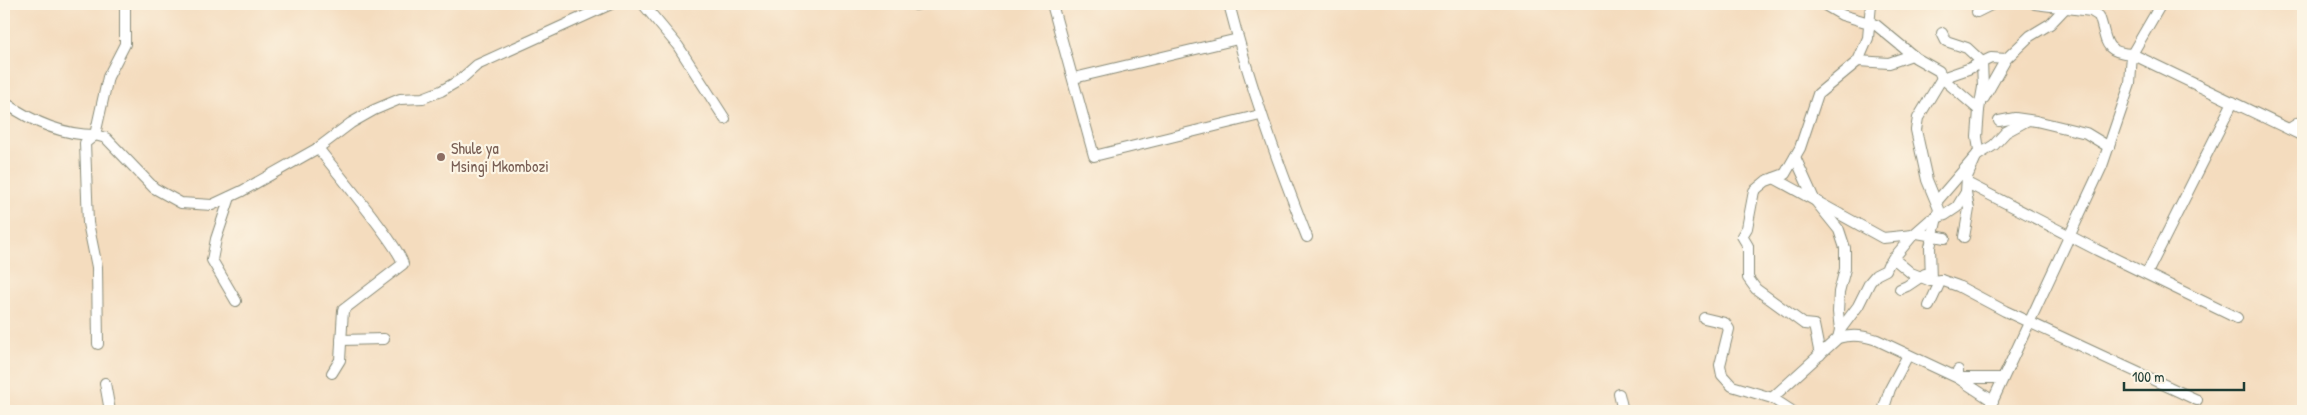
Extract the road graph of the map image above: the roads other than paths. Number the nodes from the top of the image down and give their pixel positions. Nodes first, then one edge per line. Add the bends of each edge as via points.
1 (124, 4) edge
2 (611, 4) edge
3 (642, 4) edge
4 (1052, 4) edge
5 (1229, 4) edge
6 (1823, 4) edge
7 (1871, 4) edge
8 (1993, 4) edge
9 (2036, 4) edge
10 (2161, 4) edge
11 (2067, 6) edge
12 (1977, 12) dead end
13 (1868, 23) junction
14 (1942, 33) dead end
15 (1238, 39) junction
16 (2132, 54) junction
17 (1912, 56) junction
18 (2006, 59) junction
19 (1858, 60) junction
20 (1982, 62) junction
21 (1074, 78) junction
22 (1942, 78) junction
23 (4, 102) edge
24 (2233, 102) junction
25 (1978, 110) junction
26 (1260, 115) junction
27 (725, 119) dead end
28 (2028, 120) junction
29 (2303, 120) edge
30 (1998, 121) dead end
31 (2289, 129) junction
32 (95, 136) junction
33 (2303, 136) edge
34 (2109, 147) junction
35 (318, 148) junction
36 (1795, 157) junction
37 (1976, 157) junction
38 (1774, 178) junction
39 (1967, 187) junction
40 (230, 197) junction
41 (1814, 199) junction
42 (1937, 201) junction
43 (1957, 207) junction
44 (1969, 210) junction
45 (1936, 217) junction
46 (1915, 234) junction
47 (2069, 235) junction
48 (1307, 237) dead end
49 (1933, 237) junction
50 (1964, 237) dead end
51 (1945, 238) dead end
52 (1893, 258) junction
53 (2147, 273) junction
54 (1931, 280) junction
55 (1900, 288) dead end
56 (236, 301) dead end
57 (1929, 306) dead end
58 (1704, 318) dead end
59 (2237, 318) dead end
60 (2029, 322) junction
61 (1839, 334) junction
62 (384, 339) dead end
63 (342, 340) junction
64 (98, 344) dead end
65 (1820, 355) junction
66 (1908, 355) junction
67 (332, 373) dead end
68 (1958, 374) junction
69 (2002, 378) junction
70 (105, 383) dead end
71 (1619, 394) dead end
72 (1772, 398) junction
73 (2197, 400) dead end
74 (1993, 401) junction
75 (110, 411) edge
76 (1623, 411) edge
77 (1792, 411) edge
78 (1883, 411) edge
79 (1988, 411) edge

1 - 32 street via 125,44 108,77
2 - 35 street via 477,65 441,91 422,98 400,99 374,110
3 - 27 street via 678,46
4 - 21 street
5 - 15 street
6 - 13 street via 1842,15
7 - 13 street
8 - 12 street
9 - 11 street
10 - 16 street
11 - 16 street via 2099,16 2109,48 2117,53
11 - 18 street
13 - 17 street via 1882,29
13 - 19 street via 1868,38
14 - 20 street via 1946,41 1967,48
15 - 21 street
15 - 26 street
16 - 24 street
16 - 34 street via 2130,84
17 - 19 street via 1889,63
17 - 22 street via 1939,71
18 - 20 street via 1991,58
18 - 25 street
19 - 36 street via 1818,94 1811,121
20 - 22 street
20 - 25 street via 1983,87
21 - 26 street via 1094,156
22 - 25 street
22 - 42 street via 1918,118 1916,130 1927,180
23 - 32 street via 35,122
24 - 31 street
24 - 53 street
25 - 37 street via 1979,150
26 - 48 street
28 - 30 street
28 - 34 street via 2086,133
28 - 37 street via 2006,132
29 - 31 street
31 - 33 street
32 - 40 street via 106,138 154,188 181,203 212,205
32 - 64 street via 85,143 88,223 97,268
34 - 47 street
35 - 40 street
35 - 63 street via 403,264 343,310
36 - 38 street via 1785,174
36 - 41 street
37 - 39 street
37 - 42 street
38 - 41 street
38 - 65 street via 1754,191 1747,228 1742,236 1748,246 1748,278 1769,300 1804,324 1814,325
39 - 43 street
39 - 44 street
39 - 47 street
40 - 56 street via 212,260
41 - 46 street via 1883,238
41 - 61 street via 1839,230 1845,248 1839,292
42 - 45 street
43 - 44 street
43 - 45 street
44 - 50 street
45 - 46 street
45 - 49 street
46 - 49 street
46 - 52 street
47 - 53 street
47 - 60 street
49 - 51 street
49 - 54 street
52 - 54 street via 1911,273
52 - 61 street via 1886,270 1870,282
53 - 59 street
54 - 55 street
54 - 57 street
54 - 60 street via 1958,286
58 - 72 street via 1725,323 1729,329 1720,365 1722,374 1732,386
60 - 69 street
60 - 73 street
61 - 65 street
61 - 66 street via 1865,336
62 - 63 street
63 - 67 street via 340,360
65 - 72 street
66 - 68 street
66 - 78 street via 1890,389
68 - 69 street
68 - 74 street
69 - 74 street
70 - 75 street
71 - 76 street
72 - 77 street
74 - 79 street

